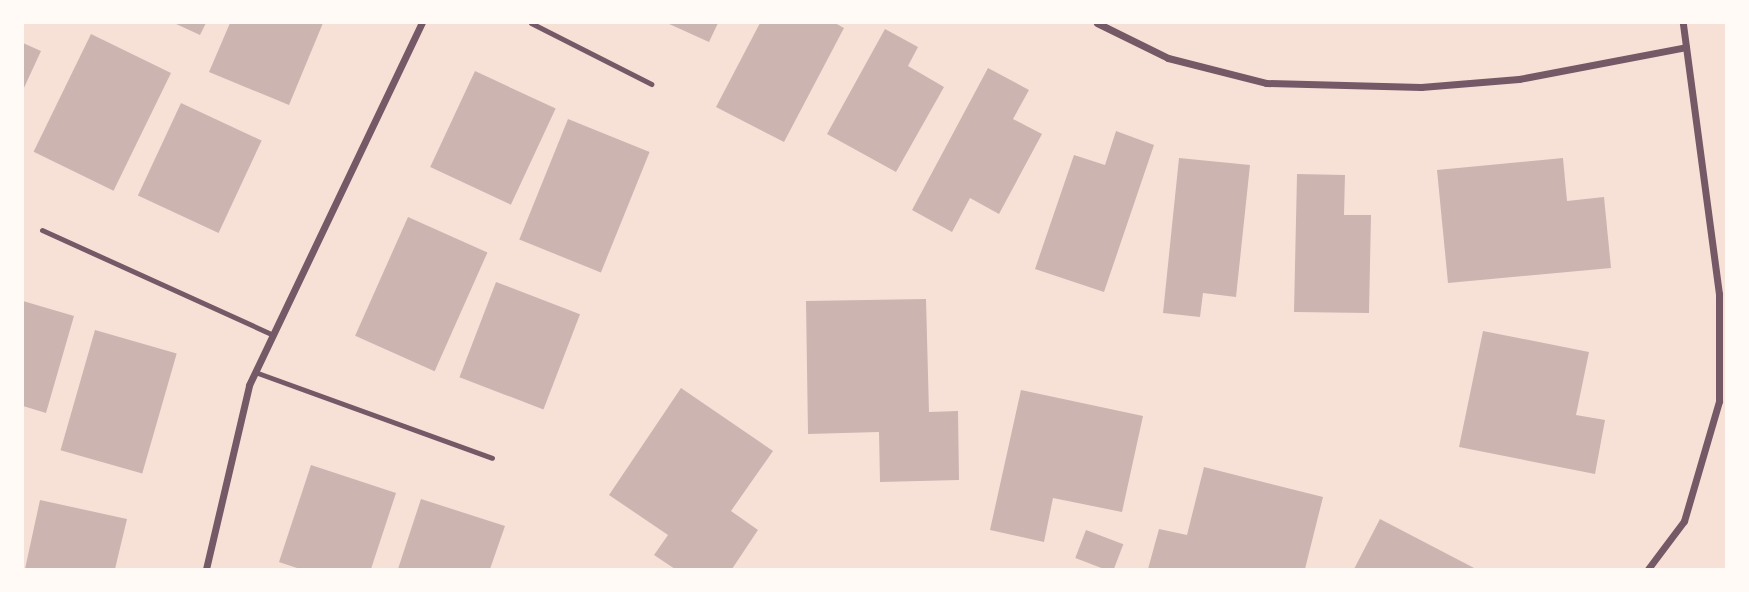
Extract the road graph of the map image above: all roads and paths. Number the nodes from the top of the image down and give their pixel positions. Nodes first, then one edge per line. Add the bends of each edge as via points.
1 (422, 23) edge
2 (531, 23) edge
3 (1097, 23) edge
4 (1683, 23) edge
5 (1686, 47) junction
6 (651, 84) dead end
7 (43, 230) dead end
8 (273, 335) junction
9 (256, 372) junction
10 (492, 458) dead end
11 (206, 569) edge
12 (1648, 569) edge

1 - 8 street
2 - 6 lane
3 - 5 street via 1168,58 1266,83 1421,87 1519,79
4 - 5 street
5 - 12 street via 1719,294 1719,401 1684,521
7 - 8 lane
8 - 9 street
9 - 10 lane
9 - 11 street

